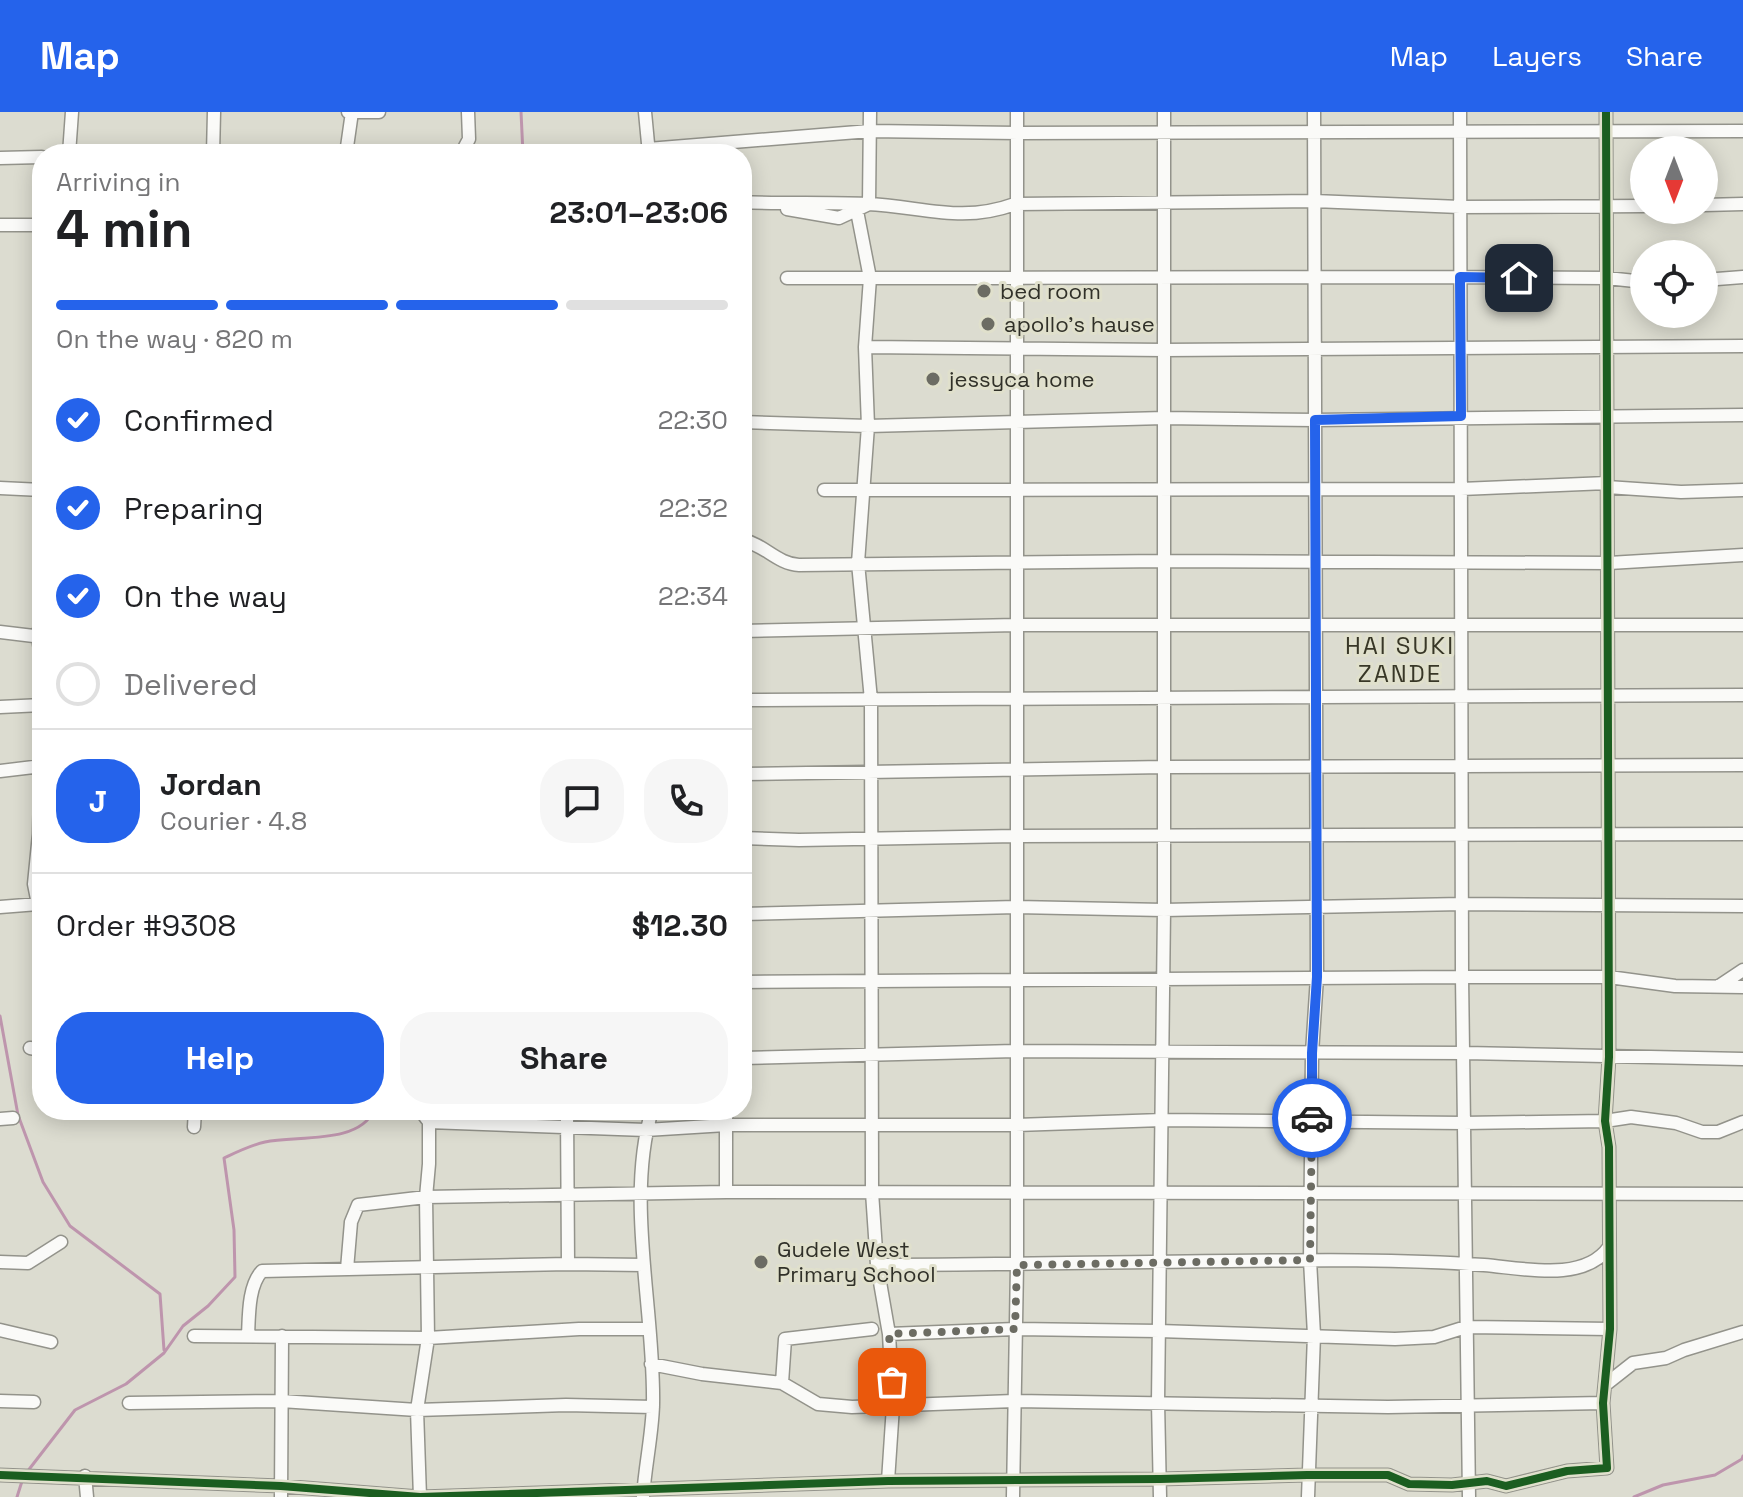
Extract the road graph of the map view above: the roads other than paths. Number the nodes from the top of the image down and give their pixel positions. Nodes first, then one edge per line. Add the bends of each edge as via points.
1 (72, 112) edge
2 (214, 112) edge
3 (350, 112) edge
4 (379, 112) edge
5 (468, 112) edge
6 (645, 112) edge
7 (870, 112) edge
8 (1017, 112) edge
9 (1164, 112) edge
10 (1314, 112) edge
11 (1460, 112) edge
12 (1606, 112) edge
13 (870, 131) junction
14 (1606, 131) junction
15 (1743, 131) edge
16 (1314, 132) junction
17 (1460, 132) junction
18 (1017, 133) junction
19 (1164, 133) junction
20 (70, 144) edge
21 (213, 144) edge
22 (347, 144) edge
23 (466, 144) edge
24 (648, 144) edge
25 (733, 144) edge
26 (32, 157) edge
27 (0, 158) edge
28 (1314, 201) junction
29 (752, 203) edge
30 (777, 204) junction
31 (869, 204) junction
32 (1015, 204) junction
33 (1163, 204) junction
34 (1743, 204) edge
35 (1718, 205) edge
36 (1630, 206) edge
37 (1460, 207) junction
38 (1606, 207) junction
39 (857, 211) junction
40 (0, 225) edge
41 (32, 225) edge
42 (1314, 277) junction
43 (1460, 277) junction
44 (1743, 277) edge
45 (787, 278) dead end
46 (870, 278) junction
47 (1017, 278) junction
48 (1607, 278) junction
49 (1164, 279) junction
50 (1718, 279) edge
51 (1630, 280) edge
52 (1743, 346) edge
53 (865, 347) junction
54 (1017, 347) junction
55 (1315, 348) junction
56 (1607, 348) junction
57 (1460, 349) junction
58 (1164, 350) junction
59 (1743, 415) edge
60 (1461, 416) junction
61 (1607, 417) junction
62 (1164, 418) junction
63 (1315, 420) junction
64 (752, 422) edge
65 (1017, 422) junction
66 (868, 426) junction
67 (1607, 485) junction
68 (0, 488) edge
69 (1315, 488) junction
70 (1164, 489) junction
71 (1461, 489) junction
72 (32, 490) edge
73 (824, 490) dead end
74 (1743, 490) edge
75 (1016, 491) junction
76 (863, 492) junction
77 (752, 543) edge
78 (1743, 555) edge
79 (1017, 561) junction
80 (1164, 561) junction
81 (1461, 561) junction
82 (1315, 562) junction
83 (858, 563) junction
84 (1609, 563) junction
85 (1608, 624) junction
86 (1016, 625) junction
87 (1316, 625) junction
88 (1461, 625) junction
89 (1743, 625) edge
90 (865, 626) junction
91 (1164, 627) junction
92 (752, 631) edge
93 (0, 632) edge
94 (32, 636) edge
95 (1743, 695) edge
96 (1316, 696) junction
97 (1608, 696) junction
98 (1164, 697) junction
99 (1461, 697) junction
100 (1017, 699) junction
101 (752, 700) edge
102 (871, 700) junction
103 (32, 705) edge
104 (0, 707) edge
105 (1608, 765) junction
106 (1743, 765) edge
107 (1461, 766) junction
108 (32, 767) edge
109 (1164, 767) junction
110 (1316, 767) junction
111 (1015, 770) junction
112 (0, 771) edge
113 (872, 772) junction
114 (752, 774) edge
115 (1462, 834) junction
116 (1743, 834) edge
117 (1317, 835) junction
118 (1608, 835) junction
119 (1016, 836) junction
120 (1164, 837) junction
121 (752, 838) edge
122 (871, 838) junction
123 (1462, 904) junction
124 (32, 906) edge
125 (1317, 906) junction
126 (1608, 906) junction
127 (1743, 906) edge
128 (0, 907) edge
129 (1016, 907) junction
130 (1164, 910) junction
131 (873, 911) junction
132 (752, 914) edge
133 (1743, 970) edge
134 (1317, 977) junction
135 (1462, 977) junction
136 (1609, 977) junction
137 (1164, 980) junction
138 (872, 981) junction
139 (752, 982) edge
140 (1015, 982) junction
141 (1716, 987) junction
142 (1743, 987) edge
143 (1015, 1051) junction
144 (1312, 1053) junction
145 (1465, 1053) junction
146 (1163, 1054) junction
147 (871, 1056) junction
148 (1609, 1057) junction
149 (752, 1058) edge
150 (1743, 1059) edge
151 (194, 1120) edge
152 (568, 1120) edge
153 (649, 1120) edge
154 (726, 1120) edge
155 (1162, 1120) junction
156 (1312, 1120) junction
157 (1605, 1121) junction
158 (429, 1122) joint
159 (1743, 1122) edge
160 (1463, 1123) junction
161 (726, 1125) junction
162 (872, 1125) junction
163 (1016, 1125) junction
164 (194, 1127) dead end
165 (568, 1127) junction
166 (646, 1130) junction
167 (726, 1192) junction
168 (872, 1192) junction
169 (1161, 1192) junction
170 (1311, 1192) junction
171 (642, 1193) junction
172 (1609, 1193) junction
173 (1016, 1194) junction
174 (1743, 1194) edge
175 (568, 1195) junction
176 (1465, 1195) junction
177 (426, 1197) junction
178 (61, 1242) dead end
179 (1609, 1247) junction
180 (1310, 1260) junction
181 (0, 1262) edge
182 (1160, 1262) junction
183 (568, 1264) junction
184 (1465, 1264) junction
185 (644, 1265) junction
186 (877, 1265) junction
187 (1017, 1265) junction
188 (426, 1266) junction
189 (347, 1269) junction
190 (1466, 1327) junction
191 (648, 1329) junction
192 (872, 1329) dead end
193 (1015, 1329) junction
194 (1610, 1329) junction
195 (0, 1330) edge
196 (1159, 1331) junction
197 (1743, 1332) edge
198 (889, 1334) junction
199 (1314, 1335) junction
200 (194, 1336) dead end
201 (248, 1336) junction
202 (282, 1336) junction
203 (428, 1338) junction
204 (51, 1342) dead end
205 (651, 1364) junction
206 (782, 1383) junction
207 (1605, 1385) junction
208 (0, 1401) edge
209 (281, 1401) junction
210 (1014, 1401) junction
211 (34, 1402) dead end
212 (1158, 1402) junction
213 (129, 1403) dead end
214 (1469, 1403) junction
215 (1603, 1403) junction
216 (1313, 1404) junction
217 (893, 1406) junction
218 (653, 1407) junction
219 (417, 1410) junction
220 (0, 1475) edge
221 (1307, 1475) junction
222 (85, 1476) junction
223 (1160, 1479) junction
224 (1013, 1480) junction
225 (888, 1481) junction
226 (849, 1482) junction
227 (1468, 1482) junction
228 (248, 1491) edge
229 (281, 1491) edge
230 (643, 1494) edge
231 (87, 1497) edge
232 (420, 1497) edge
233 (848, 1497) edge
234 (1013, 1497) edge
235 (1160, 1497) edge
236 (1308, 1497) edge
237 (1469, 1497) edge

1 - 20 street
2 - 21 street
3 - 4 street
3 - 22 street
5 - 23 street
6 - 24 street
7 - 13 street
8 - 18 street
9 - 19 street
10 - 16 street
11 - 17 street
12 - 14 street
13 - 18 street
13 - 25 street
13 - 31 street
14 - 15 street
14 - 17 street
14 - 38 street
16 - 17 street
16 - 19 street
16 - 28 street
17 - 37 street
18 - 19 street
18 - 32 street
19 - 33 street
26 - 27 street
28 - 33 street
28 - 37 street
28 - 42 street
29 - 30 street
30 - 31 street
30 - 39 street via 822,217
31 - 32 street via 977,214
31 - 39 street
32 - 33 street
32 - 47 street
33 - 49 street
34 - 35 street
36 - 38 street
37 - 38 street
37 - 43 street
38 - 48 street
39 - 46 street
40 - 41 street
42 - 43 street
42 - 49 street
42 - 55 street
43 - 48 street
43 - 57 street
44 - 50 street
45 - 46 street
46 - 47 street
46 - 53 street
47 - 49 street
47 - 54 street
48 - 51 street
48 - 56 street
49 - 58 street
52 - 56 street
53 - 54 street
53 - 66 street
54 - 58 street
54 - 65 street
55 - 57 street
55 - 58 street
55 - 63 street
56 - 57 street
56 - 61 street
57 - 60 street
58 - 62 street
59 - 61 street
60 - 61 street
60 - 63 street
60 - 71 street
61 - 67 street
62 - 63 street
62 - 65 street
62 - 70 street
63 - 69 street
64 - 66 street
65 - 66 street
65 - 75 street
66 - 76 street
67 - 71 street
67 - 74 street via 1681,492
67 - 84 street
68 - 72 street
69 - 70 street
69 - 71 street
69 - 82 street
70 - 75 street
70 - 80 street
71 - 81 street
73 - 76 street
75 - 76 street
75 - 79 street
76 - 83 street
77 - 83 street via 787,564
78 - 84 street
79 - 80 street
79 - 83 street
79 - 86 street
80 - 82 street
80 - 91 street
81 - 82 street
81 - 84 street
81 - 88 street
82 - 87 street
83 - 90 street
84 - 85 street
85 - 88 street
85 - 89 street
85 - 97 street
86 - 90 street
86 - 91 street
86 - 100 street
87 - 88 street
87 - 91 street
87 - 96 street
88 - 99 street
90 - 92 street
90 - 102 street
91 - 98 street
93 - 94 street
95 - 97 street
96 - 98 street
96 - 99 street
96 - 110 street
97 - 99 street
97 - 105 street
98 - 100 street
98 - 109 street
99 - 107 street
100 - 102 street
100 - 111 street
101 - 102 street
102 - 113 street
103 - 104 street
105 - 106 street
105 - 107 street
105 - 118 street
107 - 110 street
107 - 115 street
108 - 112 street
109 - 110 street
109 - 111 street
109 - 120 street
110 - 117 street
111 - 113 street
111 - 119 street
113 - 114 street
113 - 122 street
115 - 117 street
115 - 118 street
115 - 123 street
116 - 118 street
117 - 120 street
117 - 125 street
118 - 126 street
119 - 120 street
119 - 122 street
119 - 129 street
120 - 130 street
121 - 122 street
122 - 131 street
123 - 125 street
123 - 126 street
123 - 135 street
124 - 128 street
125 - 130 street
125 - 134 street
126 - 127 street
126 - 136 street
129 - 130 street
129 - 131 street
129 - 140 street
130 - 137 street
131 - 132 street
131 - 138 street
133 - 141 street
134 - 135 street
134 - 137 street
134 - 144 street
135 - 136 street
135 - 145 street
136 - 141 street
136 - 148 street
137 - 140 street
137 - 146 street
138 - 139 street
138 - 140 street
138 - 147 street
140 - 143 street
141 - 142 street
143 - 146 street
143 - 147 street
143 - 163 street
144 - 145 street
144 - 146 street
144 - 156 street
145 - 148 street
145 - 160 street
146 - 155 street
147 - 149 street
147 - 162 street
148 - 150 street
148 - 157 street
151 - 164 street
152 - 165 street
153 - 166 street
154 - 161 street
155 - 156 street
155 - 163 street
155 - 169 street
156 - 160 street
156 - 170 street
157 - 159 street via 1652,1118 1702,1132
157 - 160 street
157 - 172 street
158 - 165 street
158 - 177 street
160 - 176 street
161 - 162 street
161 - 166 street
161 - 167 street
162 - 163 street
162 - 168 street
163 - 173 street
165 - 166 street
165 - 175 street
166 - 171 street
167 - 168 street
167 - 171 street
168 - 173 street
168 - 186 street
169 - 170 street
169 - 173 street
169 - 182 street
170 - 176 street
170 - 180 street
171 - 175 street
171 - 185 street
172 - 174 street
172 - 176 street
172 - 179 street
173 - 187 street
175 - 177 street
175 - 183 street
176 - 184 street
177 - 188 street
177 - 189 street via 358,1205 351,1222
178 - 181 street via 28,1263
179 - 184 street via 1592,1264 1555,1270
179 - 194 street
180 - 182 street
180 - 184 street
180 - 199 street
182 - 187 street
182 - 196 street
183 - 185 street
183 - 188 street
184 - 190 street
185 - 191 street
186 - 187 street
186 - 198 street
187 - 193 street
188 - 189 street
188 - 203 street
189 - 201 street via 258,1273
190 - 194 street
190 - 199 street via 1434,1337
190 - 214 street
191 - 203 street
191 - 205 street
192 - 206 street via 785,1339
193 - 196 street
193 - 198 street
193 - 210 street
194 - 207 street
195 - 204 street
196 - 199 street
196 - 212 street
197 - 207 street via 1666,1358 1633,1363
198 - 217 street
199 - 216 street
200 - 201 street
201 - 202 street
202 - 203 street
202 - 209 street
203 - 219 street
205 - 206 street
205 - 218 street
206 - 217 street via 818,1404
207 - 215 street
208 - 211 street
209 - 213 street
209 - 219 street
209 - 229 street
210 - 212 street
210 - 217 street
210 - 224 street
212 - 216 street
212 - 223 street
214 - 215 street
214 - 216 street
214 - 227 street
215 - 227 street via 1607,1468 1567,1471 1506,1486
216 - 221 street
217 - 225 street
218 - 219 street
218 - 230 street
219 - 232 street
220 - 222 street
221 - 223 street
221 - 227 street via 1388,1475 1429,1485
221 - 236 street
222 - 228 street
222 - 231 street
223 - 224 street
223 - 235 street
224 - 225 street
224 - 234 street
225 - 226 street
226 - 230 street
226 - 233 street
227 - 237 street
228 - 229 street
229 - 232 street
230 - 232 street

